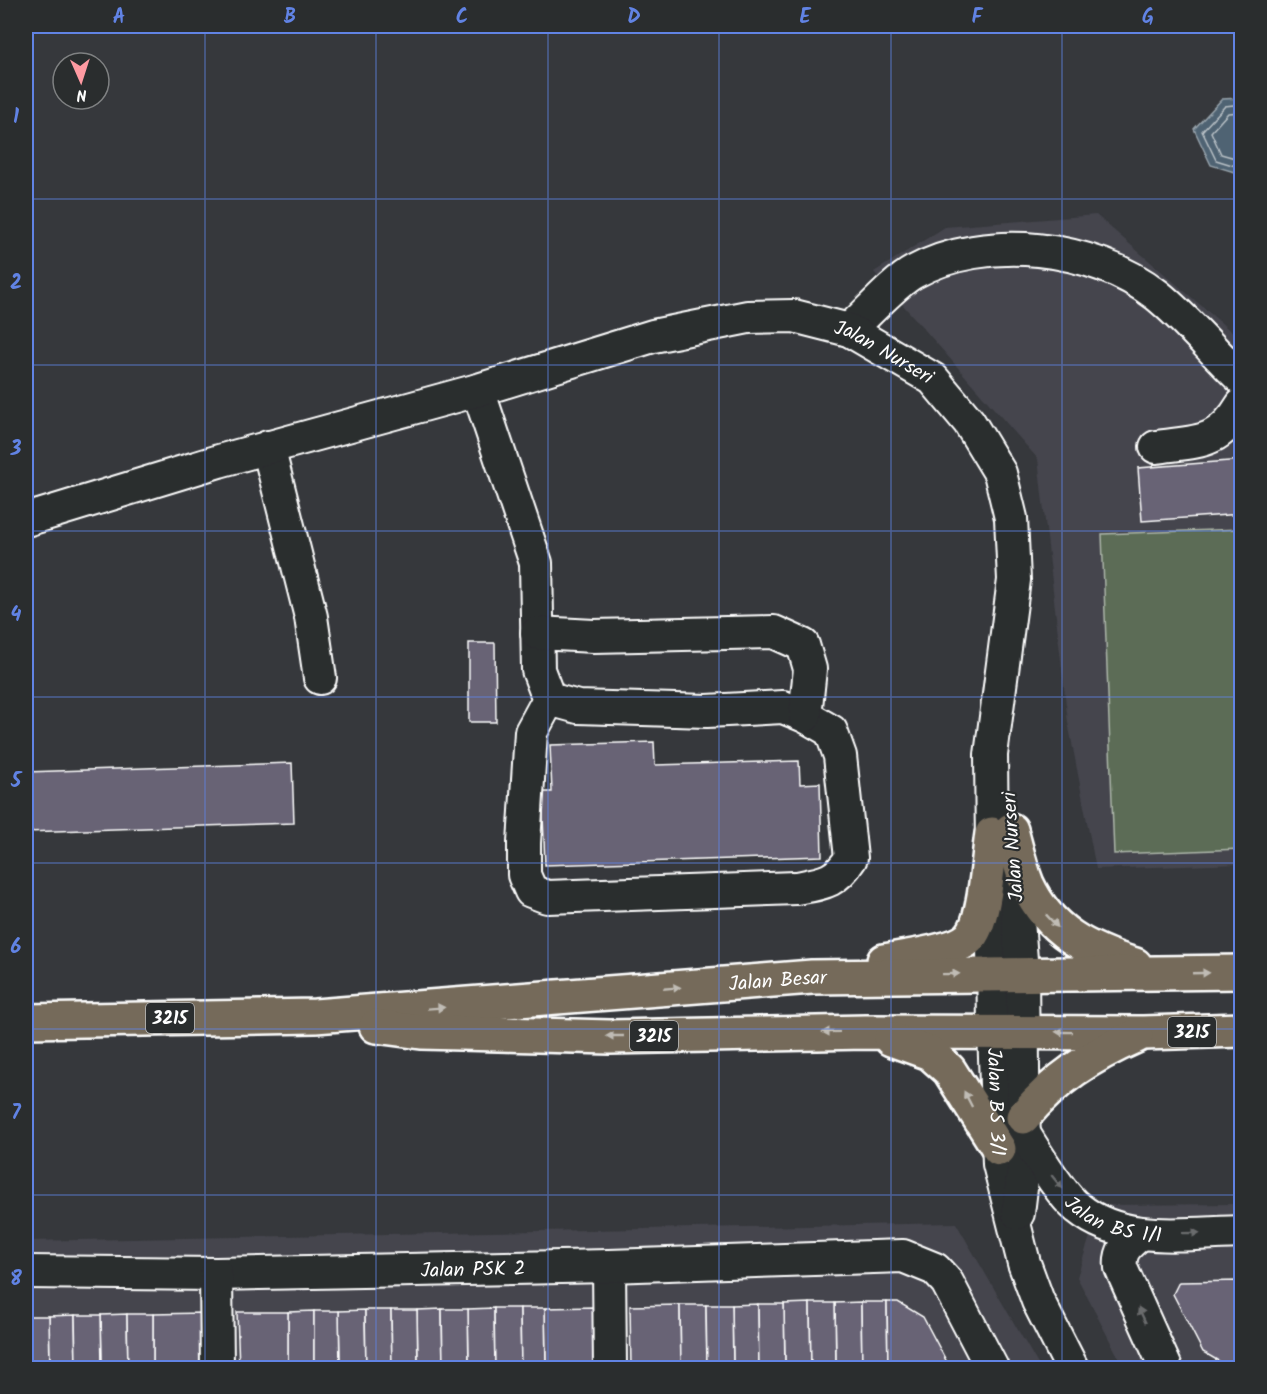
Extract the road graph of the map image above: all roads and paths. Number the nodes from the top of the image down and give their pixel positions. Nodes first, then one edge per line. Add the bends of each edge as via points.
1 (849, 330) junction
2 (1242, 380) edge
3 (478, 390) junction
4 (1242, 405) edge
5 (268, 447) junction
6 (1156, 447) dead end
7 (26, 520) edge
8 (537, 633) junction
9 (320, 678) dead end
10 (549, 699) junction
11 (805, 716) junction
12 (1001, 832) junction
13 (1242, 972) edge
14 (1008, 973) junction
15 (1161, 974) junction
16 (812, 977) junction
17 (315, 1016) junction
18 (26, 1021) edge
19 (1242, 1030) edge
20 (1008, 1031) junction
21 (866, 1032) junction
22 (1143, 1033) junction
23 (1015, 1133) junction
24 (1242, 1232) edge
25 (1140, 1234) junction
26 (609, 1266) junction
27 (26, 1272) edge
28 (216, 1274) junction
29 (217, 1368) edge
30 (610, 1368) edge
31 (992, 1368) edge
32 (1072, 1368) edge
33 (1166, 1368) edge

1 - 2 street via 913,272 965,252 1028,247 1095,264 1156,295
1 - 3 street, Jalan Nurseri via 794,316 748,317 653,336
1 - 12 street, Jalan Nurseri via 933,379 969,422 1000,472 1011,518 1014,580 991,755
3 - 5 street, Jalan Nurseri
3 - 8 street via 536,563
4 - 6 street via 1231,423 1214,437
5 - 7 street, Jalan Nurseri
5 - 9 street via 311,617
8 - 10 street via 538,670
8 - 11 street via 594,636 774,632 802,645 810,669
10 - 11 street via 578,707 707,711 783,706
10 - 11 street via 531,732 524,843 524,876 531,891 547,897 796,888 827,883 841,873 851,858 840,756 831,731
12 - 14 street, Jalan Nurseri
12 -> 15 main road via 1050,922 1093,952
12 - 16 main road via 978,926 969,939 954,946
15 -> 13 main road, Jalan Besar / 3215
14 - 15 main road, Jalan Besar / 3215
16 -> 14 main road, Jalan Besar / 3215
14 - 20 street, Jalan BS 3/1
17 -> 16 main road, Jalan Besar / 3215
17 - 18 main road, Jalan Besar / 3215
21 -> 17 main road, Jalan Besar / 3215 via 610,1036 420,1032
19 - 22 main road, Jalan Besar / 3215
20 - 21 main road, Jalan Besar / 3215
22 -> 20 main road, Jalan Besar / 3215
20 - 23 street, Jalan BS 3/1
23 -> 21 main road via 979,1120 949,1070 930,1053
22 - 23 main road via 1108,1048 1059,1078
23 -> 25 street, Jalan BS 1/1 via 1076,1207 1095,1220
23 - 32 street, Jalan BS 3/1 via 999,1164 1024,1263 1038,1301
25 -> 24 street, Jalan BS 1/1
33 -> 25 street via 1121,1268 1124,1248
26 - 28 street, Jalan PSK 2
26 - 30 street
26 - 31 street, Jalan PSK 2 via 887,1254 920,1261 947,1282
27 - 28 street, Jalan PSK 2
28 - 29 street

